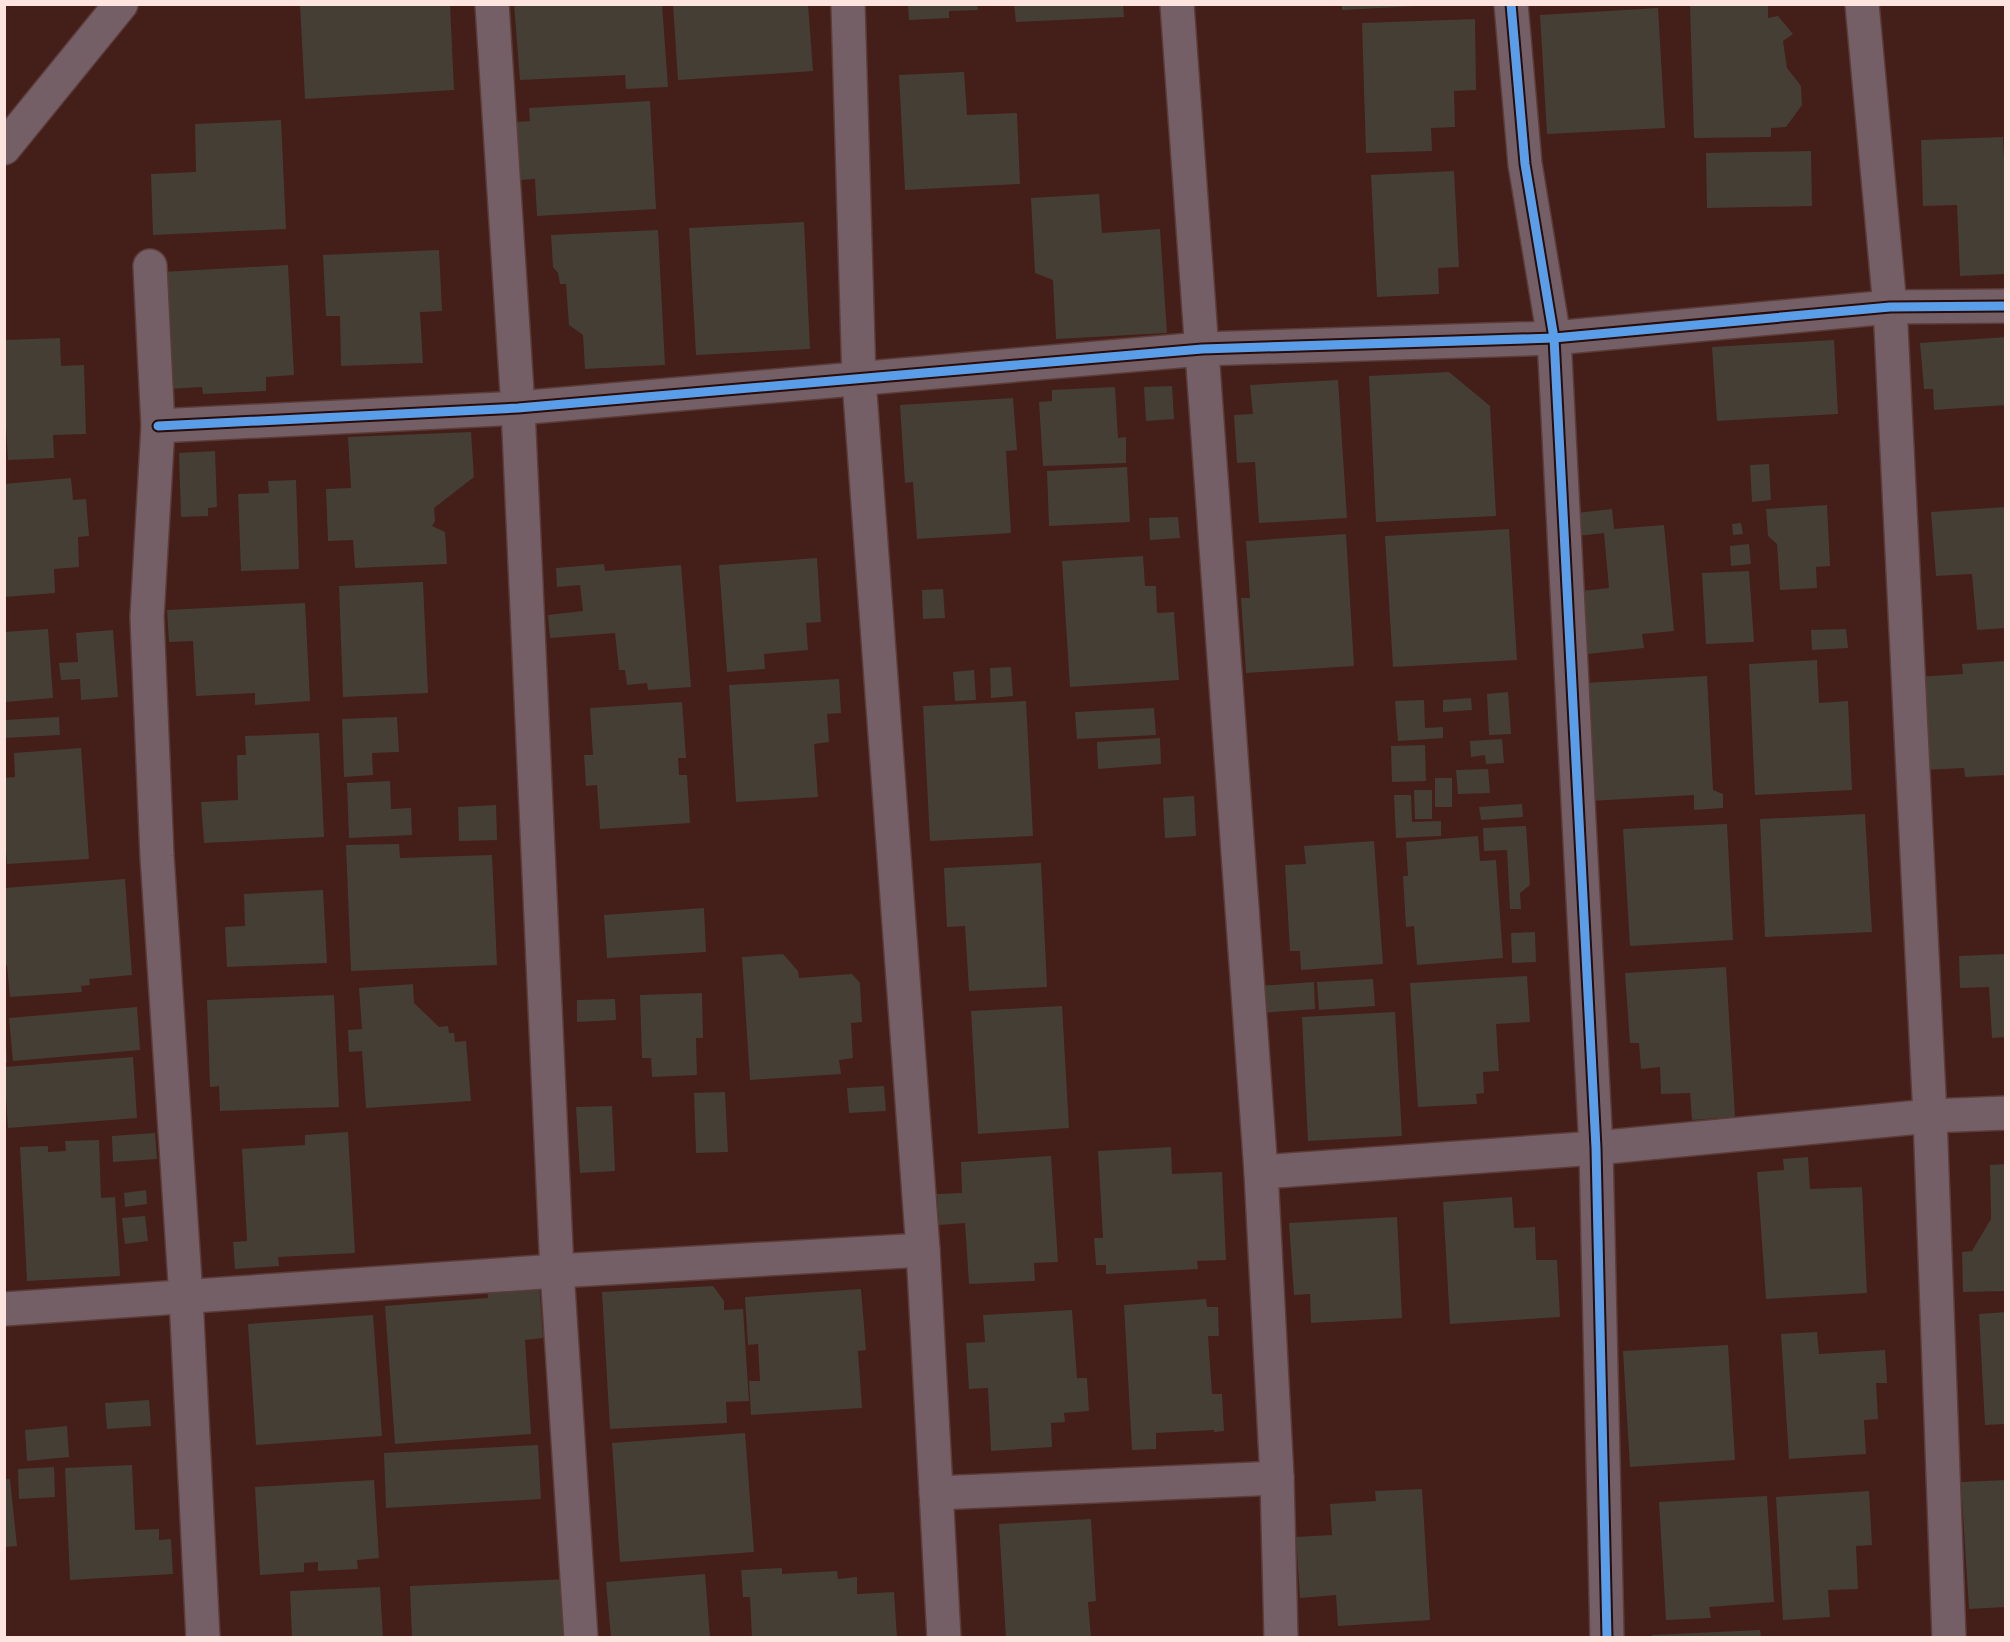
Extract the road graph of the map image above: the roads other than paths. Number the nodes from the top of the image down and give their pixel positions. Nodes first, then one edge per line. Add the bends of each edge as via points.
1 (121, 4) edge
2 (492, 4) edge
3 (848, 4) edge
4 (1177, 4) edge
5 (1511, 4) edge
6 (1862, 4) edge
7 (4, 148) edge
8 (150, 266) dead end
9 (2006, 306) edge
10 (1890, 307) junction
11 (1554, 338) junction
12 (1202, 349) junction
13 (859, 380) junction
14 (518, 408) junction
15 (158, 426) junction
16 (2006, 1113) edge
17 (1930, 1116) junction
18 (1596, 1149) junction
19 (1261, 1172) junction
20 (922, 1250) junction
21 (557, 1271) junction
22 (186, 1297) junction
23 (4, 1309) edge
24 (1276, 1478) junction
25 (936, 1493) junction
26 (203, 1638) edge
27 (581, 1638) edge
28 (944, 1638) edge
29 (1281, 1638) edge
30 (1607, 1638) edge
31 (1948, 1638) edge

1 - 7 street
2 - 14 street
3 - 13 street
4 - 12 street
5 - 11 street via 1525,164
6 - 10 street
8 - 15 street
9 - 10 street
10 - 11 street
10 - 17 street
11 - 12 street
11 - 18 street
12 - 13 street
12 - 19 street
13 - 14 street
13 - 20 street
14 - 15 street
14 - 21 street
15 - 22 street via 147,617 157,856
16 - 17 street
17 - 18 street
17 - 31 street
18 - 19 street
18 - 30 street
19 - 24 street
20 - 21 street
20 - 25 street
21 - 22 street
21 - 27 street
22 - 23 street
22 - 26 street
24 - 25 street
24 - 29 street
25 - 28 street

